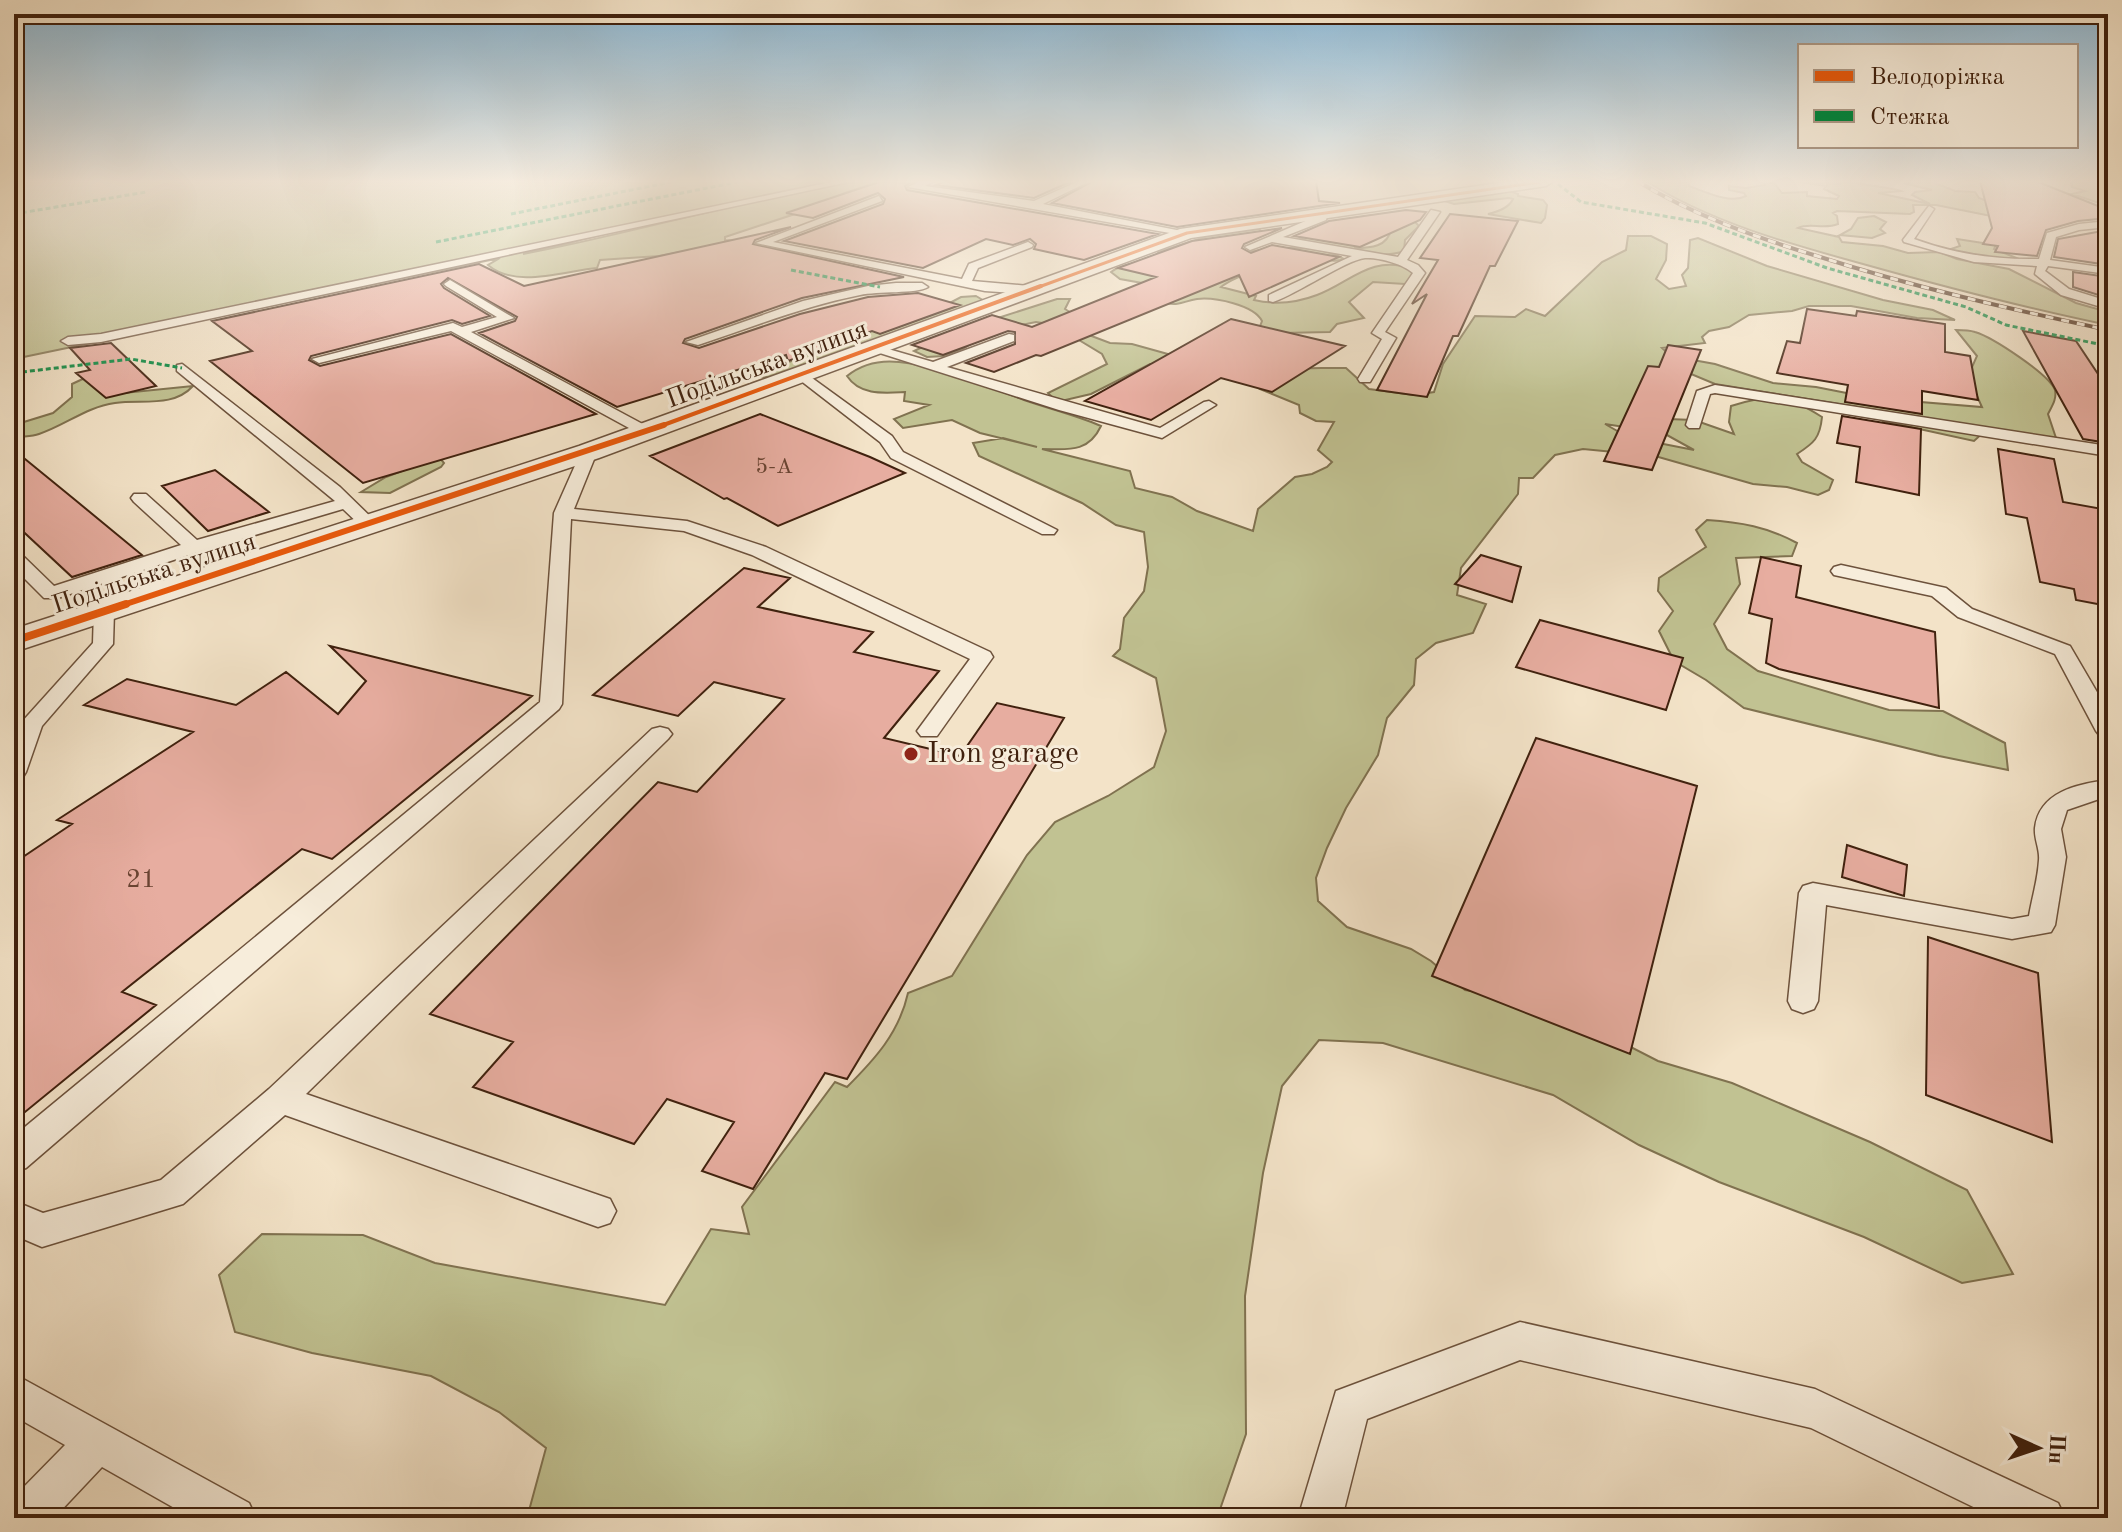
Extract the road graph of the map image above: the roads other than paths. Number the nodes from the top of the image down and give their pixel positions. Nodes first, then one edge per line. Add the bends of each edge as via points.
1 (513, 252) edge
2 (811, 252) edge
3 (1008, 252) edge
4 (1133, 252) edge
5 (1348, 252) edge
6 (1407, 252) edge
7 (1938, 252) edge
8 (2046, 252) edge
9 (1362, 255) junction
10 (1401, 261) junction
11 (2044, 262) junction
12 (2108, 271) edge
13 (966, 282) junction
14 (450, 284) dead end
15 (985, 287) junction
16 (1029, 290) junction
17 (1273, 298) dead end
18 (2108, 305) edge
19 (460, 331) junction
20 (1009, 338) dead end
21 (68, 341) dead end
22 (693, 342) dead end
23 (871, 348) junction
24 (319, 359) dead end
25 (933, 367) junction
26 (182, 368) dead end
27 (801, 374) junction
28 (1365, 379) dead end
29 (1209, 405) dead end
30 (1694, 425) dead end
31 (645, 431) junction
32 (2108, 451) edge
33 (589, 452) junction
34 (140, 498) dead end
35 (346, 503) junction
36 (563, 513) junction
37 (369, 524) junction
38 (1048, 530) dead end
39 (194, 547) junction
40 (14, 558) edge
41 (1841, 571) dead end
42 (104, 611) junction
43 (14, 641) edge
44 (929, 731) dead end
45 (2108, 731) edge
46 (660, 734) dead end
47 (14, 772) edge
48 (2108, 788) edge
49 (1803, 1001) dead end
50 (280, 1099) junction
51 (14, 1157) edge
52 (598, 1211) dead end
53 (14, 1218) edge
54 (14, 1394) edge
55 (98, 1441) junction
56 (24, 1518) edge
57 (234, 1518) edge
58 (1320, 1518) edge
59 (2043, 1518) edge

1 - 21 lane
2 - 13 lane
3 - 13 lane via 973,266
4 - 16 street, Подільська вулиця
5 - 9 lane
6 - 10 lane
7 - 11 lane via 2000,264
8 - 11 lane
9 - 10 lane
9 - 17 lane
10 - 28 lane via 1419,273 1378,333 1389,338
11 - 12 lane
11 - 18 lane via 2039,272 2065,292
13 - 15 lane
14 - 19 lane via 508,318
15 - 16 lane
15 - 22 lane via 898,284 860,290
16 - 23 street, Подільська вулиця
19 - 24 lane via 453,327
19 - 31 lane
20 - 25 lane
23 - 25 lane
23 - 27 street, Подільська вулиця
25 - 29 lane via 1162,433
26 - 35 lane
27 - 31 street, Подільська вулиця
27 - 38 lane via 886,439 897,455
30 - 32 lane via 1704,391 1715,389
31 - 33 street, Подільська вулиця
33 - 36 lane
33 - 37 street, Подільська вулиця
34 - 39 lane
35 - 37 lane
35 - 39 lane
36 - 44 lane via 687,526 745,546 982,657
36 - 51 lane via 551,704
37 - 42 street, Подільська вулиця
39 - 40 lane via 51,594
41 - 45 lane via 1939,592 1965,613 2063,650
42 - 43 street, Подільська вулиця
42 - 47 lane via 103,644 31,724
46 - 50 lane
48 - 49 lane via 2056,805 2048,829 2053,857 2041,925 2012,929 1813,893
50 - 52 lane
50 - 53 lane via 171,1193 42,1230
54 - 55 lane
55 - 56 lane
55 - 57 lane
58 - 59 lane via 1350,1405 1520,1341 1815,1409

